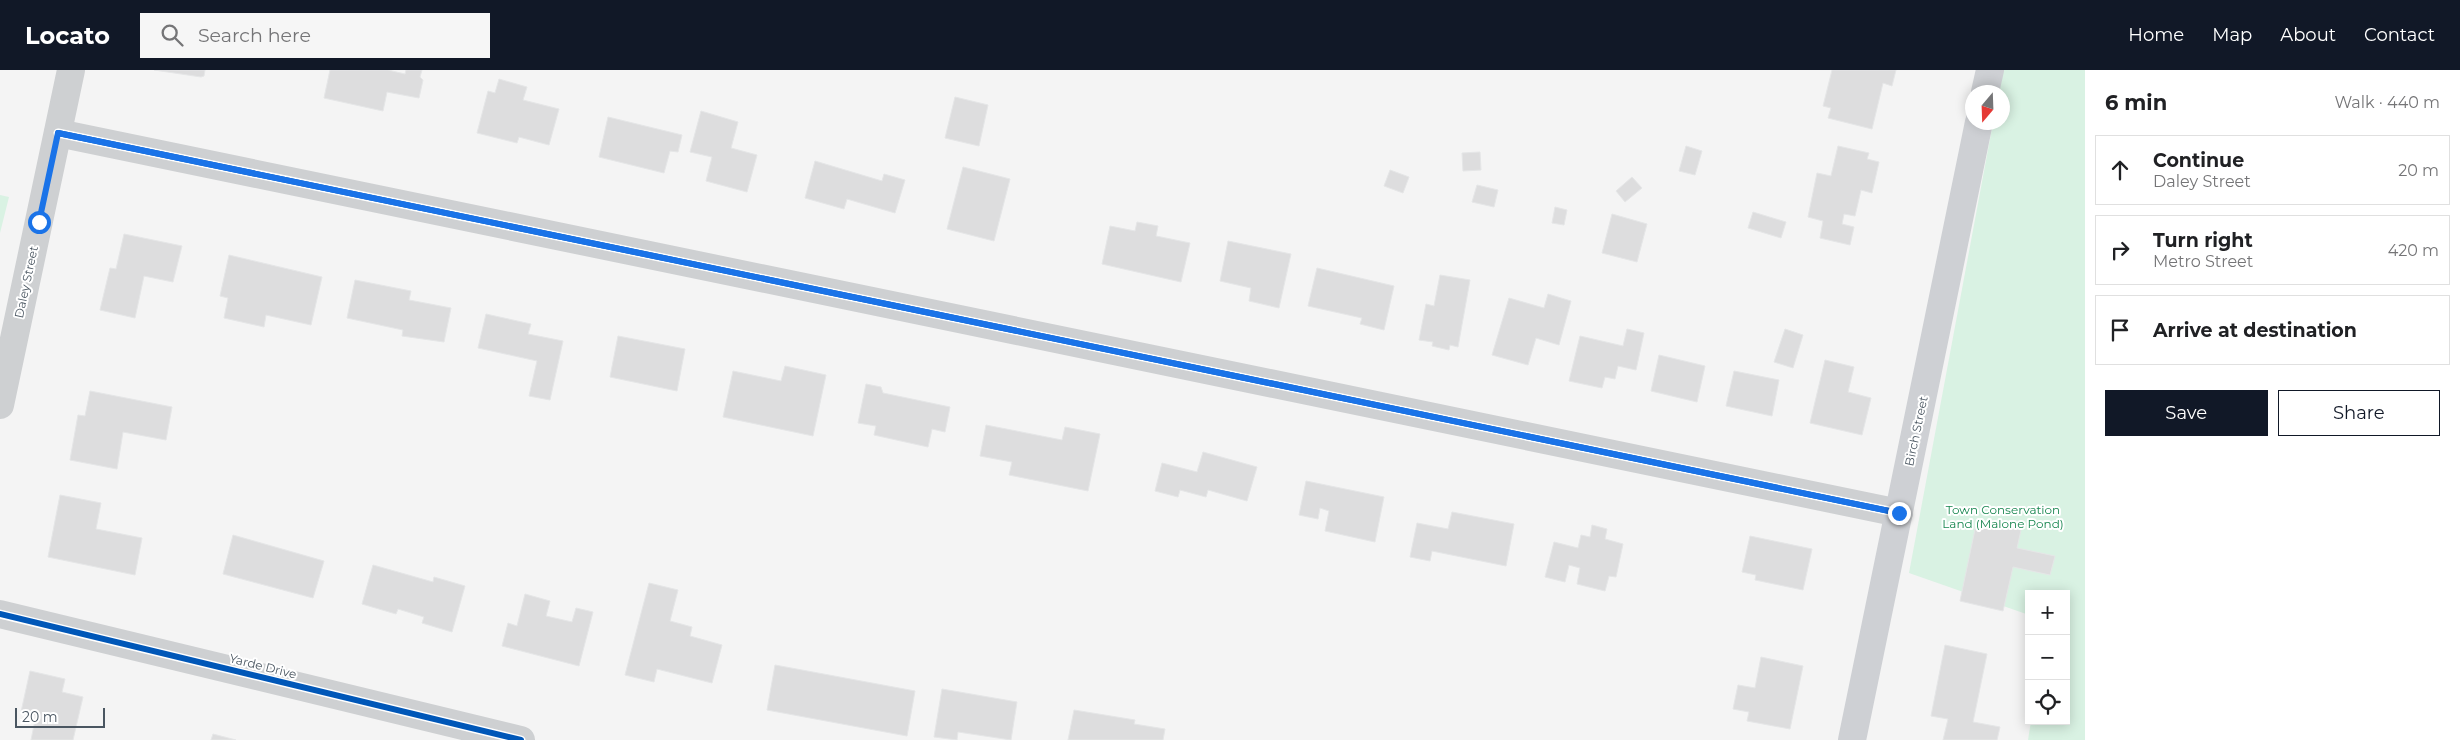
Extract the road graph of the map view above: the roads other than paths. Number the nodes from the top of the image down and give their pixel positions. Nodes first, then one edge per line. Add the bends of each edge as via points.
1 (71, 70) edge
2 (1990, 70) edge
3 (1987, 85) edge
4 (1977, 130) edge
5 (58, 133) junction
6 (0, 405) edge
7 (1899, 513) junction
8 (0, 614) edge
9 (449, 732) edge
10 (521, 740) edge
11 (1852, 740) edge

1 - 5 street, Daley Street
2 - 3 main road
4 - 7 main road, Birch Street
5 - 6 street, Daley Street
5 - 7 street
7 - 11 main road, Birch Street
8 - 9 street, Yarde Drive
9 - 10 street, Yarde Drive

